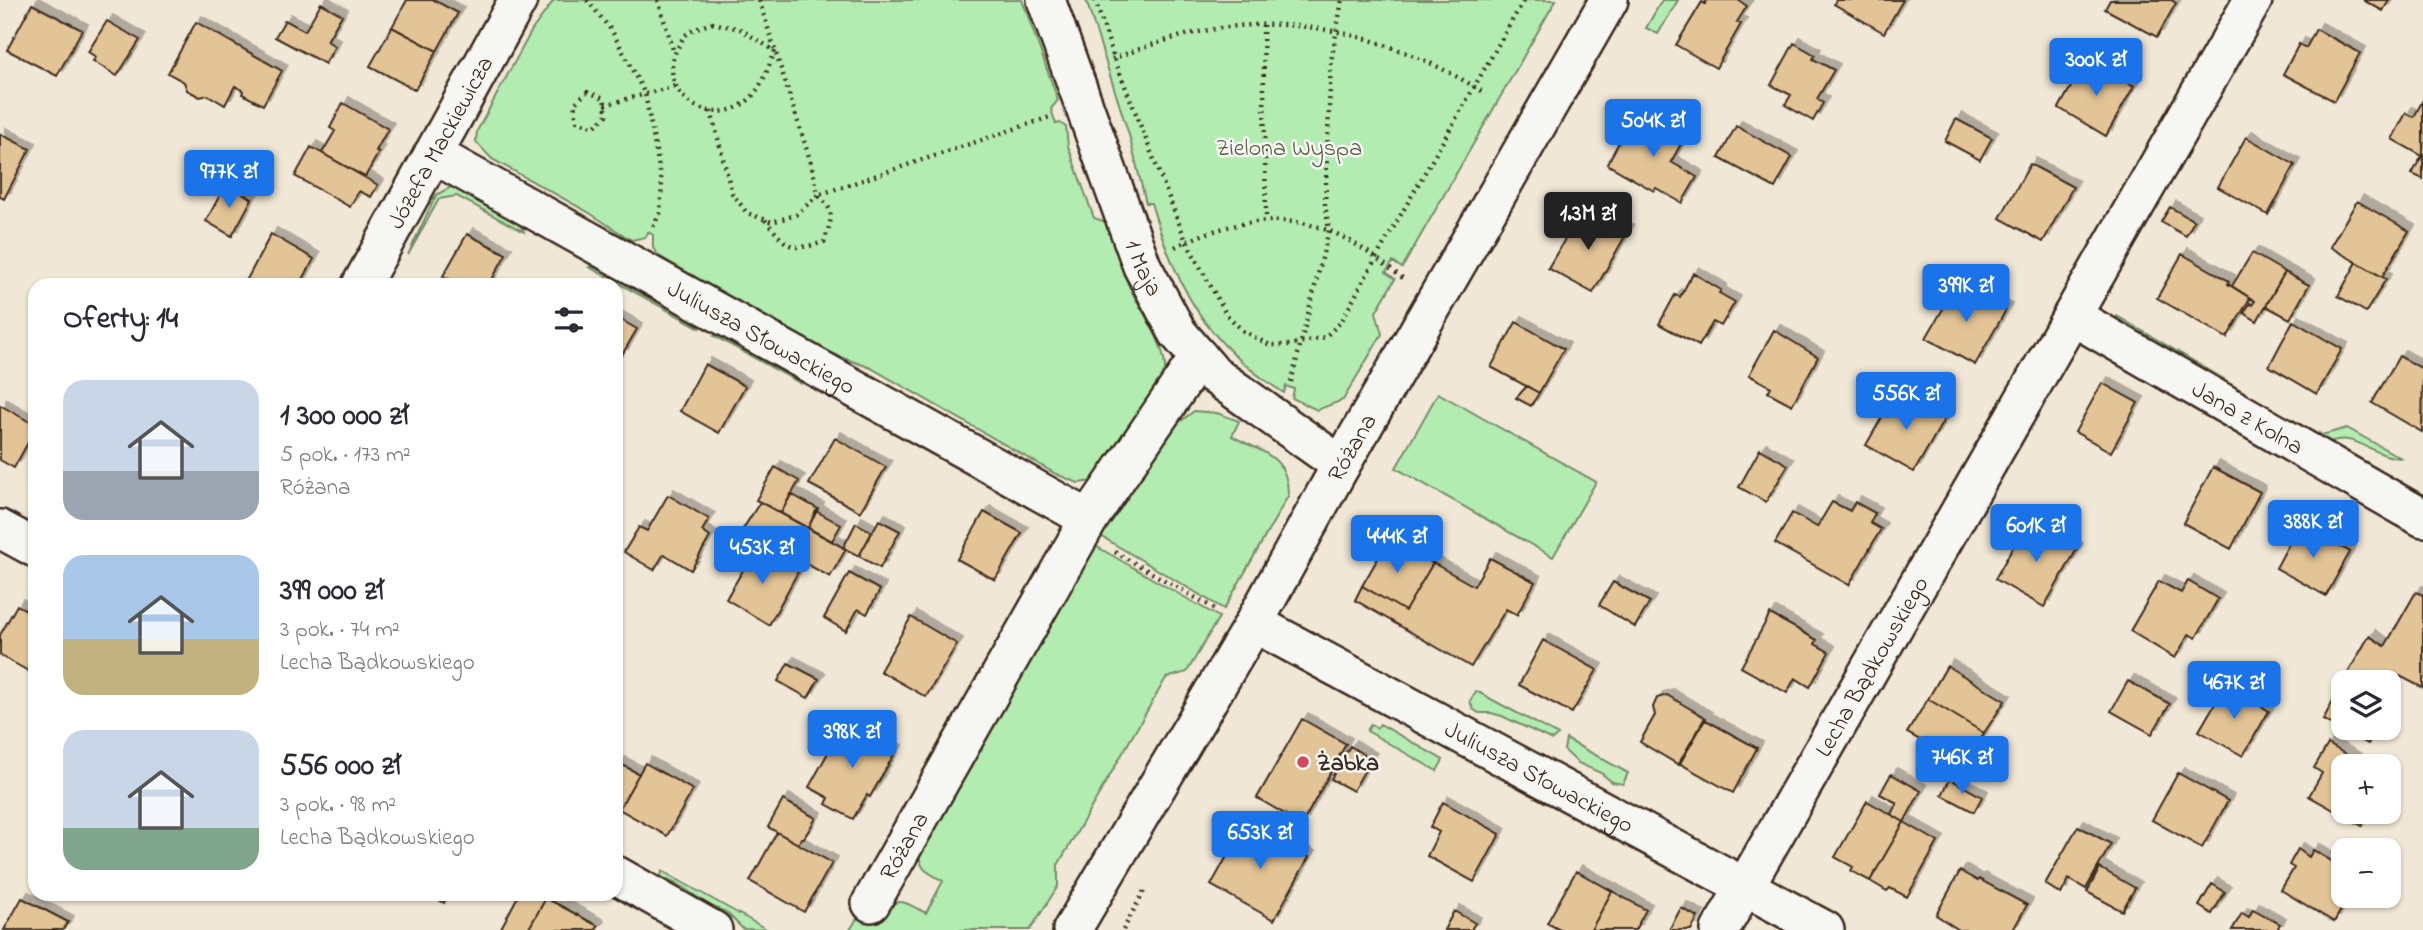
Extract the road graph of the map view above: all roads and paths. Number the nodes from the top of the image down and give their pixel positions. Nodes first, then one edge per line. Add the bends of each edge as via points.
1 (519, 0) edge
2 (587, 0) edge
3 (659, 0) edge
4 (759, 0) edge
5 (1046, 0) edge
6 (1095, 0) edge
7 (1342, 0) edge
8 (1524, 0) edge
9 (1609, 0) edge
10 (2253, 0) edge
11 (1263, 25) junction
12 (1336, 31) junction
13 (775, 51) junction
14 (675, 54) junction
15 (1114, 58) junction
16 (675, 86) junction
17 (1474, 87) junction
18 (1078, 90) junction
19 (1483, 92) dead end
20 (645, 94) junction
21 (606, 105) junction
22 (711, 111) junction
23 (433, 154) junction
24 (818, 195) junction
25 (765, 220) junction
26 (1266, 221) junction
27 (1329, 230) junction
28 (650, 233) dead end
29 (1186, 241) junction
30 (1174, 247) dead end
31 (1376, 258) junction
32 (365, 278) edge
33 (1405, 279) dead end
34 (2072, 316) junction
35 (1301, 343) junction
36 (1199, 357) junction
37 (1289, 391) dead end
38 (1342, 464) junction
39 (2423, 518) edge
40 (1085, 526) junction
41 (0, 529) edge
42 (28, 544) edge
43 (1240, 619) junction
44 (623, 879) edge
45 (1745, 885) junction
46 (870, 903) dead end
47 (713, 930) edge
48 (1072, 930) edge
49 (1720, 930) edge
50 (1825, 930) edge

1 - 23 street, Józefa Mackiewicza
2 - 20 path via 612,31
3 - 14 path
4 - 13 path
5 - 18 street, 1 Maja
6 - 15 path
7 - 12 path
8 - 17 path
9 - 38 street, Różana
10 - 34 street, Lecha Bądkowskiego
11 - 12 path
11 - 15 path via 1206,30
11 - 26 path
12 - 17 path via 1397,48
12 - 27 path via 1325,205
13 - 14 path via 740,29 712,23 686,34
13 - 22 path via 763,80 746,102 721,113
13 - 24 path
14 - 16 path
15 - 18 path
15 - 29 path
16 - 20 path
16 - 22 path via 693,107
17 - 19 path
17 - 31 path
18 - 24 path
18 - 36 street, 1 Maja via 1142,266 1178,333
20 - 21 path
20 - 28 path via 662,183 660,213
21 - 21 path via 604,98 587,92 574,104 578,121 594,127 607,115
22 - 25 path via 732,193 747,213
23 - 32 street, Józefa Mackiewicza
23 - 40 street, Juliusza Słowackiego
24 - 25 path via 796,215
24 - 25 path via 829,205 832,218 824,242 802,249 785,244
26 - 27 path
26 - 29 path via 1238,224
27 - 31 path
27 - 35 path
29 - 30 path
29 - 35 path via 1226,314 1244,332 1270,345
31 - 33 path
31 - 35 path via 1342,322 1325,337
34 - 39 street, Jana z Kolna
34 - 45 street, Lecha Bądkowskiego
35 - 37 path
36 - 38 street, 1 Maja via 1214,375
36 - 40 street, Różana
38 - 43 street, Różana
40 - 43 path
40 - 46 street, Różana
41 - 42 street
43 - 45 street, Juliusza Słowackiego
43 - 48 street, Różana
44 - 47 street
45 - 49 street, Lecha Bądkowskiego
45 - 50 street, Juliusza Słowackiego

